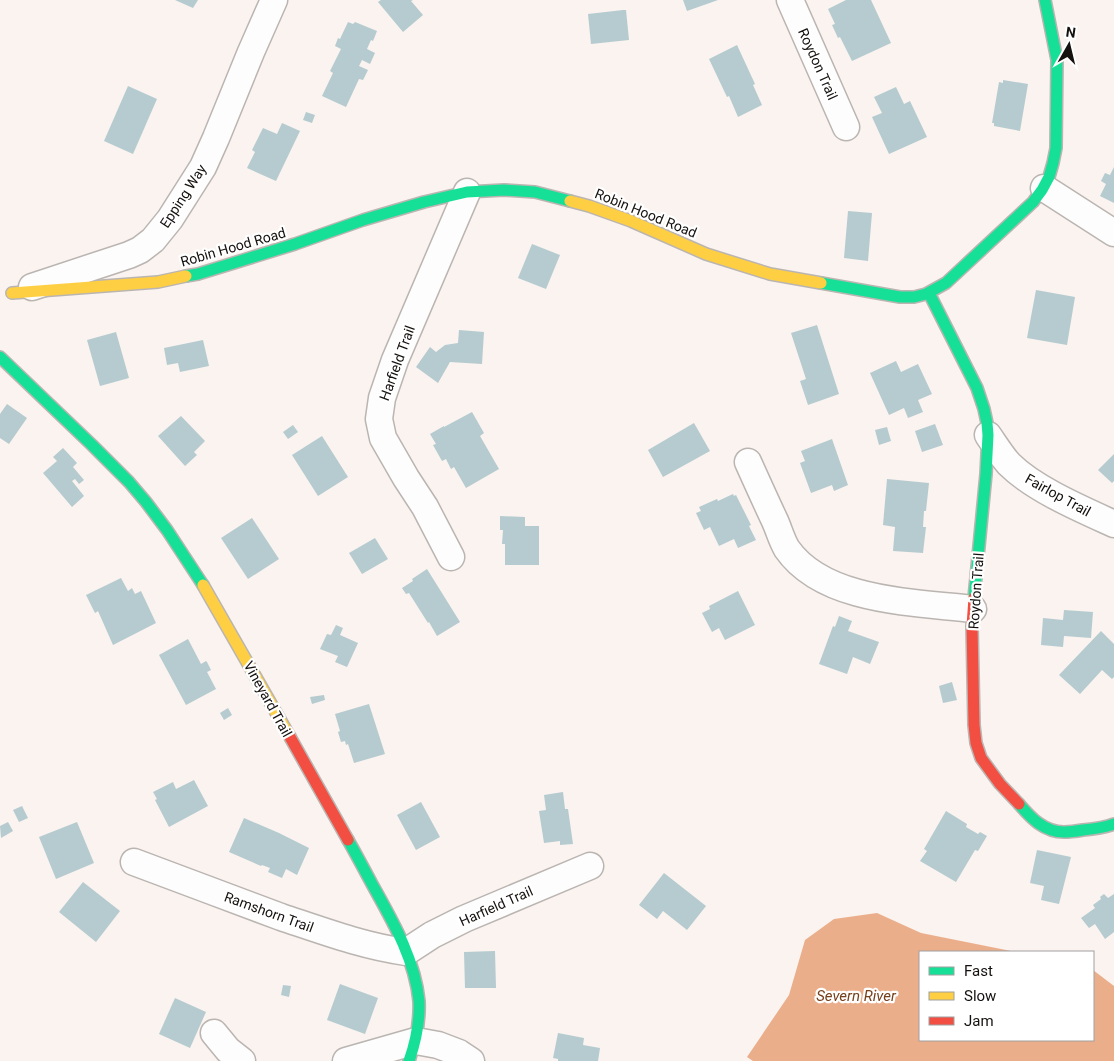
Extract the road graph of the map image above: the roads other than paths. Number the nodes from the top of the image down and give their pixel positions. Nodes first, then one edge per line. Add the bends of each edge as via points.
1 (274, 0) edge
2 (790, 0) edge
3 (1044, 0) edge
4 (846, 127) dead end
5 (1044, 188) junction
6 (467, 192) junction
7 (1114, 233) edge
8 (929, 293) junction
9 (6, 294) edge
10 (0, 357) edge
11 (988, 435) junction
12 (748, 462) dead end
13 (1114, 524) edge
14 (450, 557) dead end
15 (973, 609) junction
16 (1114, 824) edge
17 (134, 862) dead end
18 (590, 866) dead end
19 (406, 952) junction
20 (214, 1033) dead end
21 (412, 1051) edge
22 (242, 1061) edge
23 (346, 1061) edge
24 (471, 1061) edge

1 - 9 street, Epping Way via 203,167 154,240 129,256
2 - 4 street, Roydon Trail
3 - 5 street, Robin Hood Road via 1057,71 1056,154
5 - 7 street
5 - 8 street, Robin Hood Road via 946,283
6 - 8 street, Robin Hood Road via 504,190 563,198 631,221 706,254 770,274 908,298
6 - 9 street, Robin Hood Road via 372,217 198,274 158,282
6 - 14 street, Harfield Trail via 395,360 379,418 383,438 425,507
8 - 11 street, Roydon Trail via 977,388
10 - 19 street, Vineyard Trail via 127,480 175,543 237,642 261,690 350,841
11 - 13 street, Fairlop Trail via 1019,473 1049,492
11 - 15 street, Roydon Trail
12 - 15 street via 787,548 802,566 821,579 844,589 884,599
15 - 16 street, Roydon Trail via 974,725 981,758 1031,818 1054,832
17 - 19 street, Ramshorn Trail via 342,938
18 - 19 street, Harfield Trail via 464,919
19 - 21 street, Vineyard Trail via 419,1006 418,1029
20 - 22 street
21 - 23 street
21 - 24 street via 438,1045

